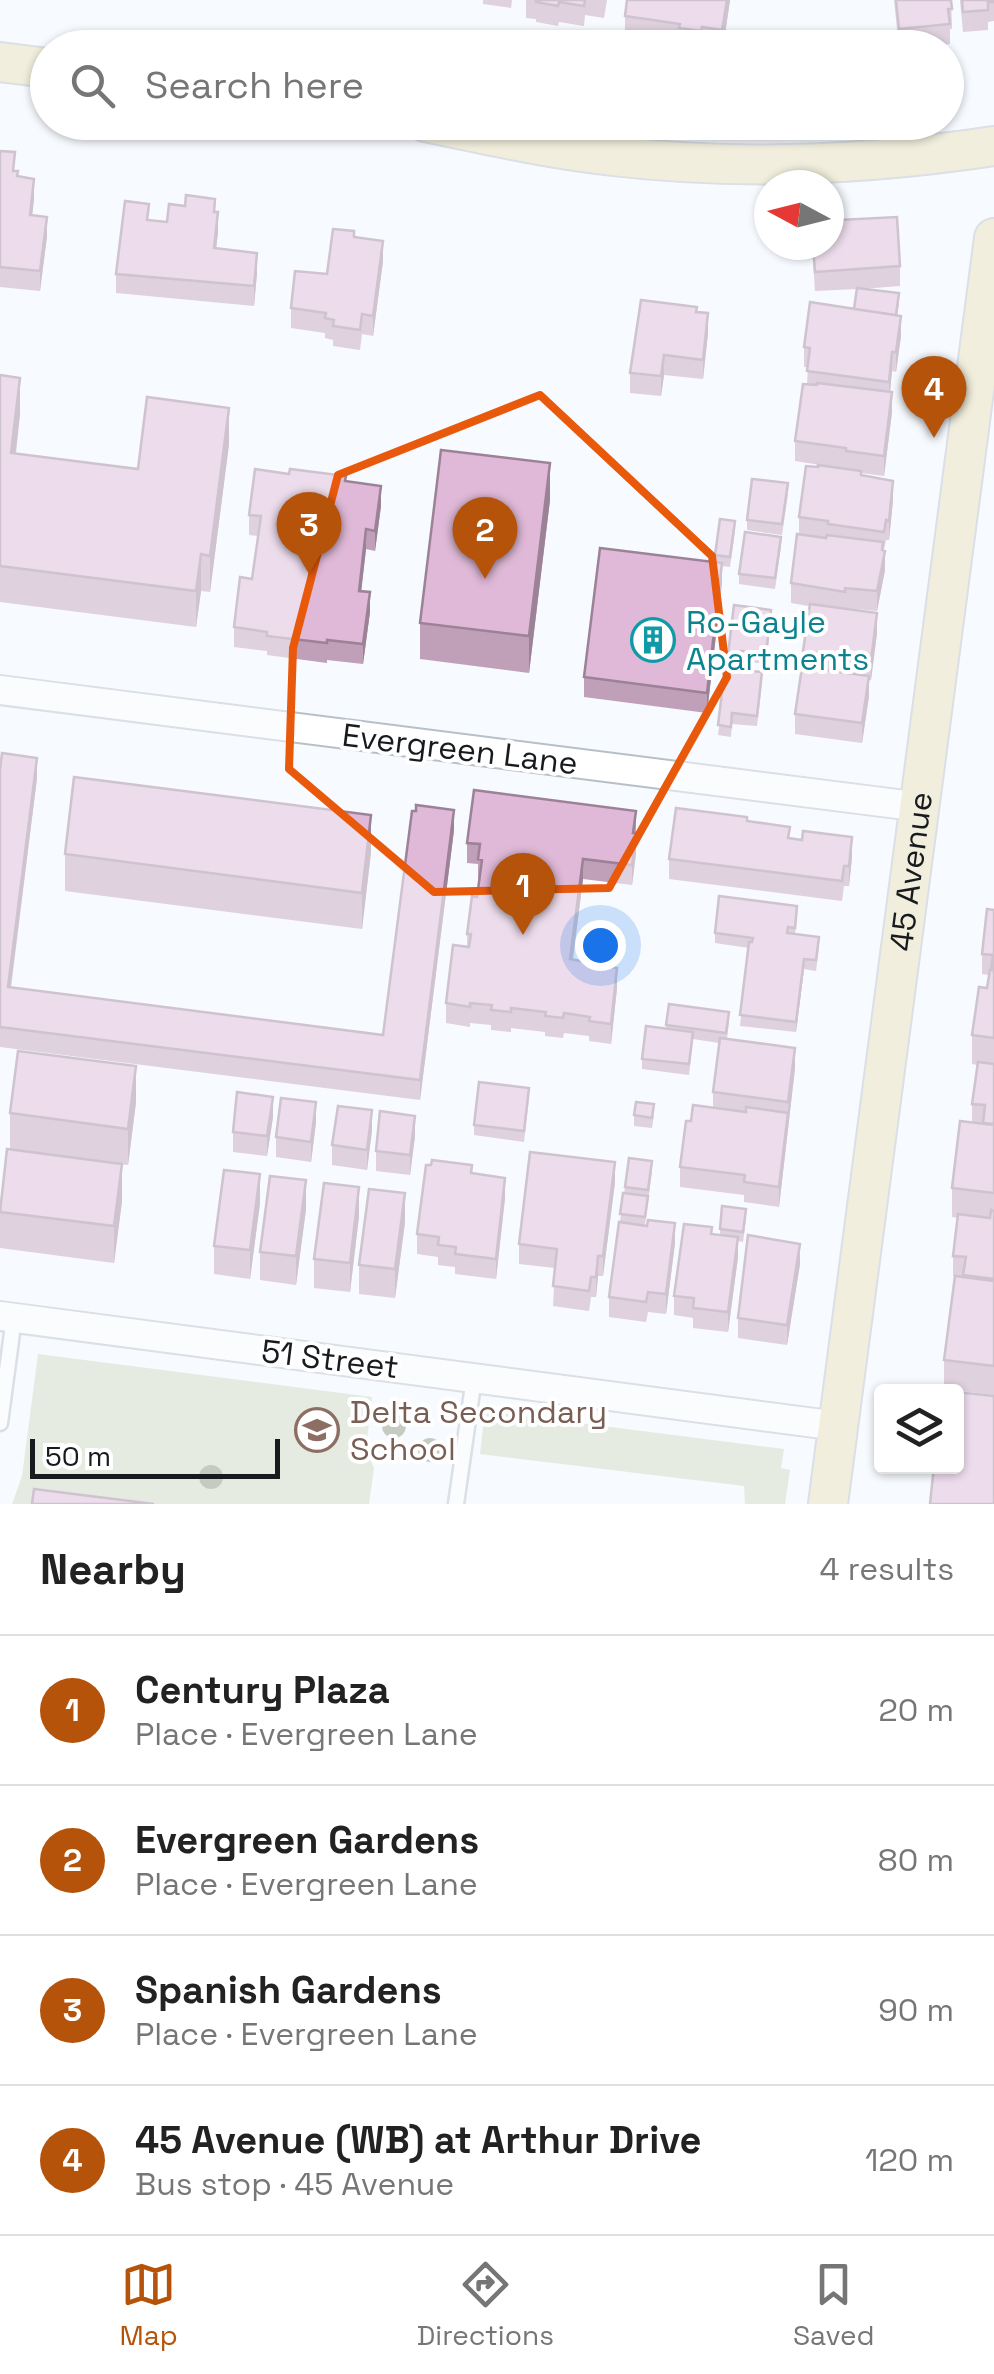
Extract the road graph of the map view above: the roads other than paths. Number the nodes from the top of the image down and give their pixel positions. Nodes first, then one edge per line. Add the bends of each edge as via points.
1 (0, 62) edge
2 (30, 66) edge
3 (518, 140) edge
4 (994, 146) edge
5 (994, 238) edge
6 (0, 690) edge
7 (921, 808) junction
8 (7, 1317) edge
9 (474, 1378) junction
10 (0, 1424) edge
11 (838, 1426) junction
12 (456, 1504) edge
13 (828, 1504) edge

1 - 2 street
3 - 4 street via 736,164 896,159
5 - 7 street, 45 Avenue
6 - 7 street, Evergreen Lane
7 - 11 street, 45 Avenue
8 - 9 street, 51 Street
8 - 10 lane
9 - 11 street, 51 Street
9 - 12 lane
11 - 13 street, 45 Avenue

